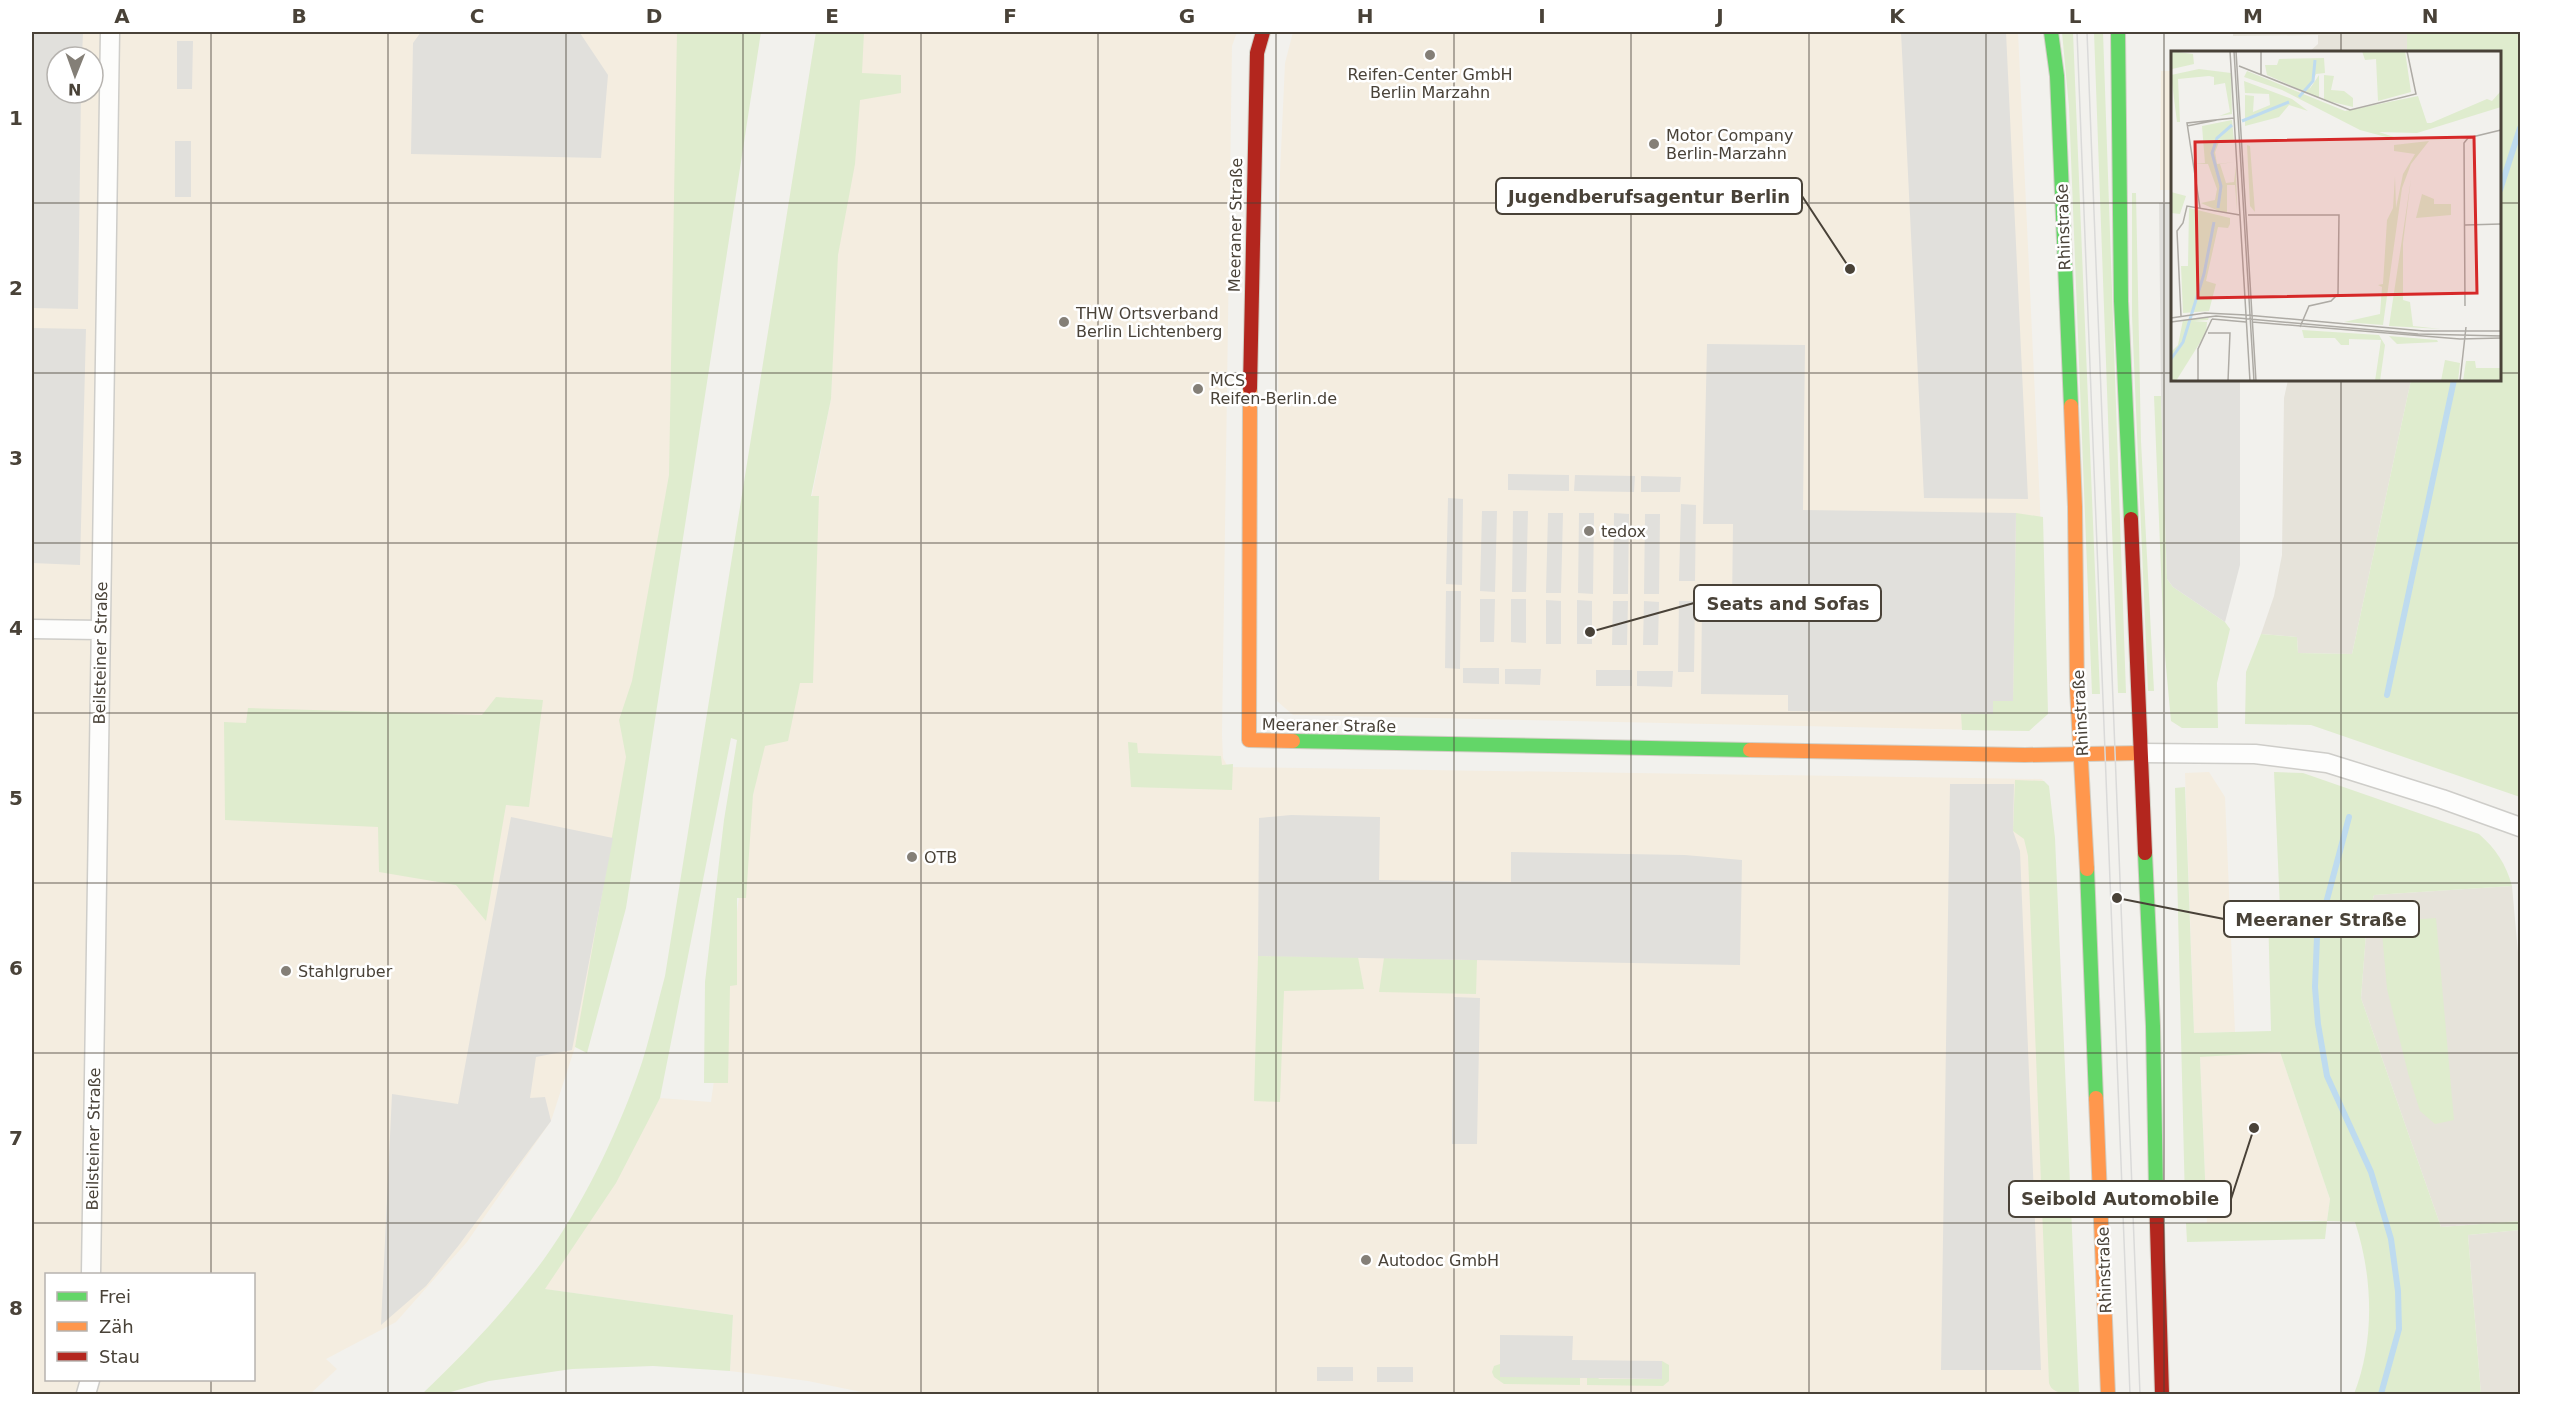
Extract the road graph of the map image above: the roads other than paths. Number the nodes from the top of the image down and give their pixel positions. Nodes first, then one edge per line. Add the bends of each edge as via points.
1 (110, 32) edge
2 (1263, 32) edge
3 (2051, 32) edge
4 (2118, 32) edge
5 (32, 628) edge
6 (100, 630) junction
7 (2140, 753) junction
8 (2082, 754) junction
9 (2519, 830) edge
10 (91, 1273) edge
11 (2108, 1395) edge
12 (2162, 1395) edge

1 - 6 street, Beilsteiner Straße
2 - 8 main road, Meeraner Straße via 1257,53 1252,192 1249,740
3 - 8 main road, Rhinstraße via 2057,76
4 - 7 main road via 2121,301
5 - 6 street
6 - 10 street, Beilsteiner Straße
7 - 8 main road
7 - 9 street via 2255,754 2327,763 2442,799
7 - 12 main road via 2153,1026
8 - 11 main road, Rhinstraße

